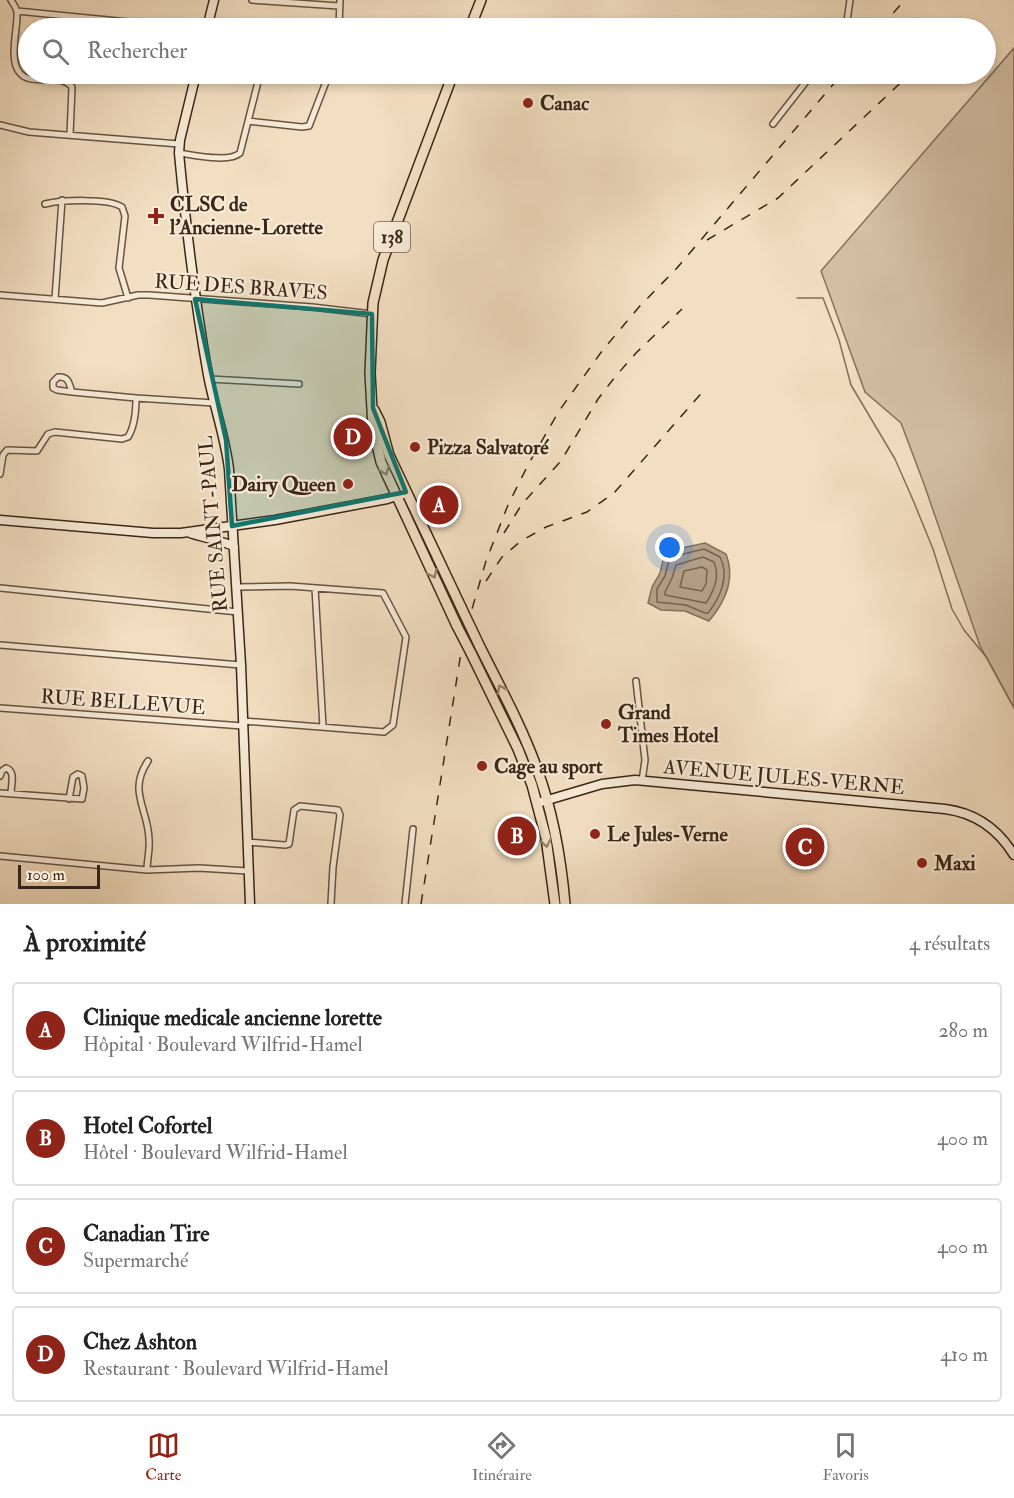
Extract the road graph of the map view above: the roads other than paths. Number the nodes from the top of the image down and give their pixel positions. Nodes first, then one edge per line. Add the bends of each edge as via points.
1 (11, 0) edge
2 (214, 0) edge
3 (252, 0) edge
4 (481, 0) edge
5 (850, 0) edge
6 (340, 3) edge
7 (17, 11) junction
8 (88, 18) edge
9 (210, 18) edge
10 (339, 18) edge
11 (474, 18) edge
12 (847, 18) edge
13 (18, 70) edge
14 (69, 84) edge
15 (194, 84) edge
16 (257, 84) edge
17 (325, 84) edge
18 (449, 84) edge
19 (804, 84) edge
20 (248, 121) junction
21 (773, 124) dead end
22 (0, 125) edge
23 (70, 135) junction
24 (179, 148) junction
25 (62, 200) junction
26 (45, 204) dead end
27 (0, 295) edge
28 (128, 298) junction
29 (55, 299) junction
30 (195, 299) junction
31 (372, 314) junction
32 (209, 379) junction
33 (299, 384) dead end
34 (72, 392) dead end
35 (136, 398) junction
36 (214, 403) junction
37 (373, 408) junction
38 (0, 474) edge
39 (406, 492) junction
40 (395, 497) junction
41 (0, 520) edge
42 (232, 526) junction
43 (187, 532) junction
44 (234, 547) junction
45 (237, 587) junction
46 (0, 588) edge
47 (315, 588) junction
48 (238, 612) junction
49 (0, 645) edge
50 (241, 665) junction
51 (636, 681) dead end
52 (0, 708) edge
53 (243, 724) junction
54 (323, 727) junction
55 (148, 761) dead end
56 (0, 776) edge
57 (642, 781) junction
58 (0, 793) edge
59 (11, 794) junction
60 (69, 799) junction
61 (542, 801) junction
62 (413, 829) dead end
63 (247, 842) junction
64 (1014, 855) edge
65 (0, 856) edge
66 (147, 870) junction
67 (248, 871) junction
68 (250, 904) edge
69 (331, 904) edge
70 (405, 904) edge
71 (555, 904) edge
72 (566, 904) edge

1 - 7 street
2 - 9 street
3 - 6 street
4 - 11 main road
5 - 12 street
6 - 10 street
7 - 8 street
7 - 13 street via 14,54
14 - 23 street
15 - 24 street, RUE SAINT-PAUL
16 - 20 street
17 - 20 street via 309,126
18 - 31 main road, 138 via 383,260
19 - 21 street
20 - 24 street via 240,153 233,158
22 - 23 street via 19,131
23 - 24 street
24 - 30 street, RUE SAINT-PAUL
25 - 26 street
25 - 28 street via 122,207 125,216 119,268
25 - 29 street
27 - 29 street, RUE DES BRAVES
28 - 29 street, RUE DES BRAVES via 102,303
28 - 30 street, RUE DES BRAVES via 149,295
30 - 31 street, RUE DES BRAVES
30 - 32 street, RUE SAINT-PAUL
31 - 37 main road, 138
32 - 33 street
32 - 36 street, RUE SAINT-PAUL
34 - 35 street
35 - 36 street
35 - 38 street via 128,437 48,434 37,450 7,450
36 - 42 street, RUE SAINT-PAUL via 225,440
37 - 39 main road
37 -> 40 main road, 138 via 381,462
39 - 40 street
61 -> 39 main road, bridge via 526,741
40 - 42 street
40 -> 61 main road, 138, bridge
41 - 43 street via 153,533
42 - 43 street
42 - 44 street, RUE SAINT-PAUL
43 - 44 street via 229,542
44 - 45 street, RUE SAINT-PAUL
45 - 47 street
45 - 48 street, RUE SAINT-PAUL
46 - 48 street
47 - 54 street
47 - 54 street, RUE BELLEVUE via 383,593 406,637 391,728 384,732
48 - 50 street, RUE SAINT-PAUL
49 - 50 street
50 - 53 street, RUE SAINT-PAUL
51 - 57 street via 645,760
52 - 53 street, RUE BELLEVUE
53 - 54 street, RUE BELLEVUE
53 - 63 street, RUE SAINT-PAUL
55 - 66 street via 138,791 150,840
56 - 59 street via 6,768 12,773
57 - 61 street, AVENUE JULES-VERNE via 602,784
57 - 64 street, AVENUE JULES-VERNE via 955,810 990,826
58 - 59 street
59 - 60 street
60 - 60 street via 73,777 78,774 84,788 82,799
61 -> 71 main road, 138
61 - 72 main road via 556,837
62 - 70 street
63 - 67 street, RUE SAINT-PAUL
63 - 69 street via 289,843 294,810 300,806 338,810
65 - 66 street
66 - 67 street
67 - 68 street, RUE SAINT-PAUL

